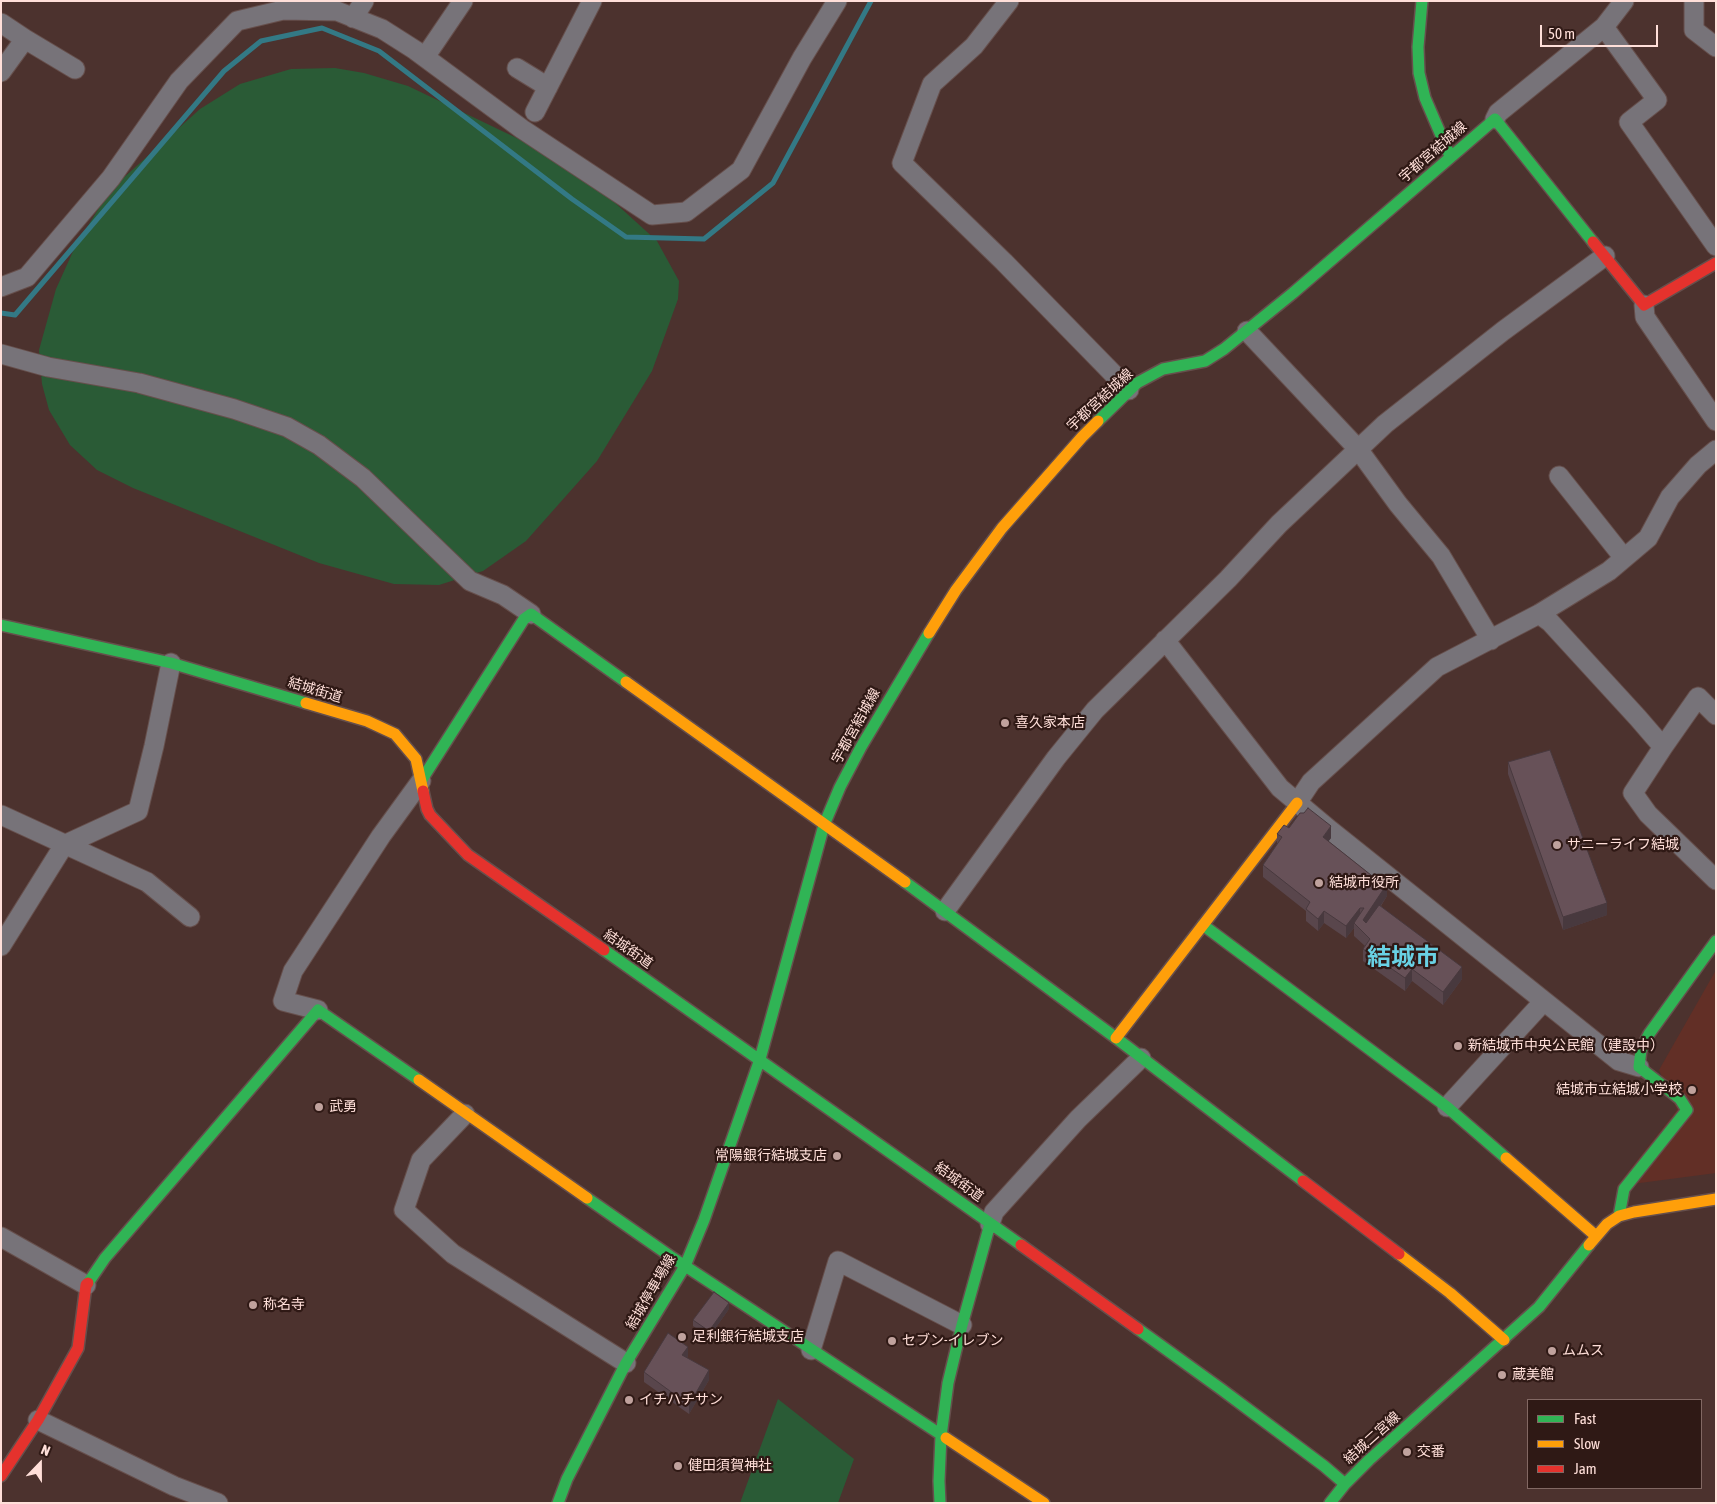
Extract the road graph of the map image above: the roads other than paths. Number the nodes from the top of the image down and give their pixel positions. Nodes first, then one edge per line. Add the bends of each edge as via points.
1 (364, 1) edge
2 (462, 1) edge
3 (592, 1) edge
4 (1009, 1) edge
5 (1422, 1) edge
6 (1694, 1) edge
7 (1622, 2) edge
8 (829, 4) edge
9 (353, 18) junction
10 (1, 23) edge
11 (1604, 27) junction
12 (25, 39) junction
13 (1716, 47) edge
14 (425, 57) junction
15 (517, 68) dead end
16 (76, 70) dead end
17 (1, 72) edge
18 (548, 87) junction
19 (535, 112) dead end
20 (1495, 119) junction
21 (1450, 156) junction
22 (1716, 246) edge
23 (1605, 256) junction
24 (1716, 263) edge
25 (1, 287) edge
26 (1644, 305) junction
27 (1247, 331) junction
28 (1, 354) edge
29 (1129, 390) junction
30 (1716, 421) edge
31 (1358, 449) junction
32 (1716, 450) edge
33 (1559, 476) dead end
34 (1624, 558) junction
35 (531, 614) junction
36 (1539, 614) junction
37 (1, 625) edge
38 (1165, 640) junction
39 (1491, 640) junction
40 (171, 663) junction
41 (1716, 716) edge
42 (1663, 747) junction
43 (422, 781) junction
44 (1297, 803) junction
45 (1, 815) edge
46 (824, 825) junction
47 (64, 845) junction
48 (1716, 880) edge
49 (945, 911) junction
50 (190, 917) dead end
51 (1203, 925) junction
52 (4, 934) edge
53 (1716, 941) edge
54 (1544, 1001) junction
55 (318, 1010) junction
56 (1116, 1038) junction
57 (1141, 1058) junction
58 (760, 1060) junction
59 (1640, 1067) junction
60 (1447, 1107) junction
61 (465, 1114) junction
62 (1716, 1199) edge
63 (1619, 1216) junction
64 (990, 1224) junction
65 (1596, 1236) junction
66 (1, 1237) edge
67 (685, 1266) junction
68 (86, 1285) junction
69 (962, 1325) junction
70 (1504, 1340) junction
71 (811, 1350) junction
72 (626, 1363) junction
73 (38, 1420) junction
74 (941, 1436) junction
75 (1, 1476) edge
76 (1345, 1484) junction
77 (207, 1501) edge
78 (558, 1503) edge
79 (940, 1503) edge
80 (1044, 1503) edge
81 (1330, 1503) edge

1 - 9 street
2 - 14 street
3 - 18 street
4 - 29 street via 974,46 932,84 902,163
5 - 21 main road via 1419,73 1425,98
6 - 13 street via 1694,30
7 - 11 street
8 - 14 street via 741,170 686,212 652,215 522,129
9 - 14 street via 382,30
9 - 25 street via 337,11 282,10 237,21 179,81 110,178 27,277
10 - 12 street
11 - 20 street via 1498,113
11 - 22 street via 1657,100 1629,122
12 - 16 street
12 - 17 street
15 - 18 street
18 - 19 street
20 - 21 main road, 宇都宮結城線
20 - 23 main road
21 - 27 main road, 宇都宮結城線
23 - 26 main road
23 - 31 street via 1503,331
24 - 26 main road
26 - 30 street via 1645,317
27 - 29 main road, 宇都宮結城線 via 1205,361 1155,372
27 - 31 street
28 - 35 street via 48,367 139,383 287,427 319,445 363,478 470,581 503,595
29 - 46 main road, 宇都宮結城線 via 1082,437 1002,528 956,590 861,747
31 - 38 street
31 - 39 street via 1441,556
32 - 34 street via 1670,497 1648,538
33 - 34 street
34 - 36 street via 1610,571
35 - 43 main road via 524,619
35 - 46 main road
36 - 39 street
36 - 42 street via 1550,622
37 - 40 main road, 結城街道
38 - 44 street via 1280,788
38 - 49 street via 1095,710 1056,758
39 - 44 street via 1437,667 1311,782
40 - 43 main road, 結城街道 via 367,721 396,734 416,759
40 - 47 street via 138,811
41 - 42 street via 1698,697
42 - 48 street via 1633,793 1648,814
43 - 55 street via 381,836 293,971 283,1001
43 - 58 main road, 結城街道 via 430,815 468,856
44 - 51 main road
44 - 54 street
45 - 47 street
46 - 49 main road
46 - 58 main road, 宇都宮結城線
47 - 50 street via 147,882
47 - 52 street
49 - 56 main road
51 - 56 main road
51 - 60 main road
53 - 59 main road via 1649,1034 1640,1050
54 - 59 street via 1619,1061
54 - 60 street
55 - 61 main road
55 - 68 main road via 105,1258
56 - 57 main road
57 - 64 street via 1078,1119 994,1212
57 - 70 main road via 1450,1293
58 - 64 main road, 結城街道
58 - 67 main road, 結城停車場線
59 - 63 main road via 1680,1100 1687,1110 1624,1189
60 - 65 main road
61 - 67 main road
61 - 72 street via 421,1160 404,1210 453,1254
62 - 63 main road, 結城二宮線
63 - 65 main road, 結城二宮線
64 - 69 main road
64 - 76 main road, 結城二宮線 via 1220,1389
65 - 70 main road, 結城二宮線 via 1539,1307
66 - 68 street
67 - 71 main road
67 - 72 main road, 結城停車場線
68 - 73 main road via 78,1348
69 - 71 street via 838,1261
69 - 74 main road via 948,1383
70 - 76 main road, 結城二宮線
71 - 74 main road
72 - 78 main road, 結城停車場線
73 - 75 main road
73 - 77 street
74 - 79 main road
74 - 80 main road
76 - 81 main road

